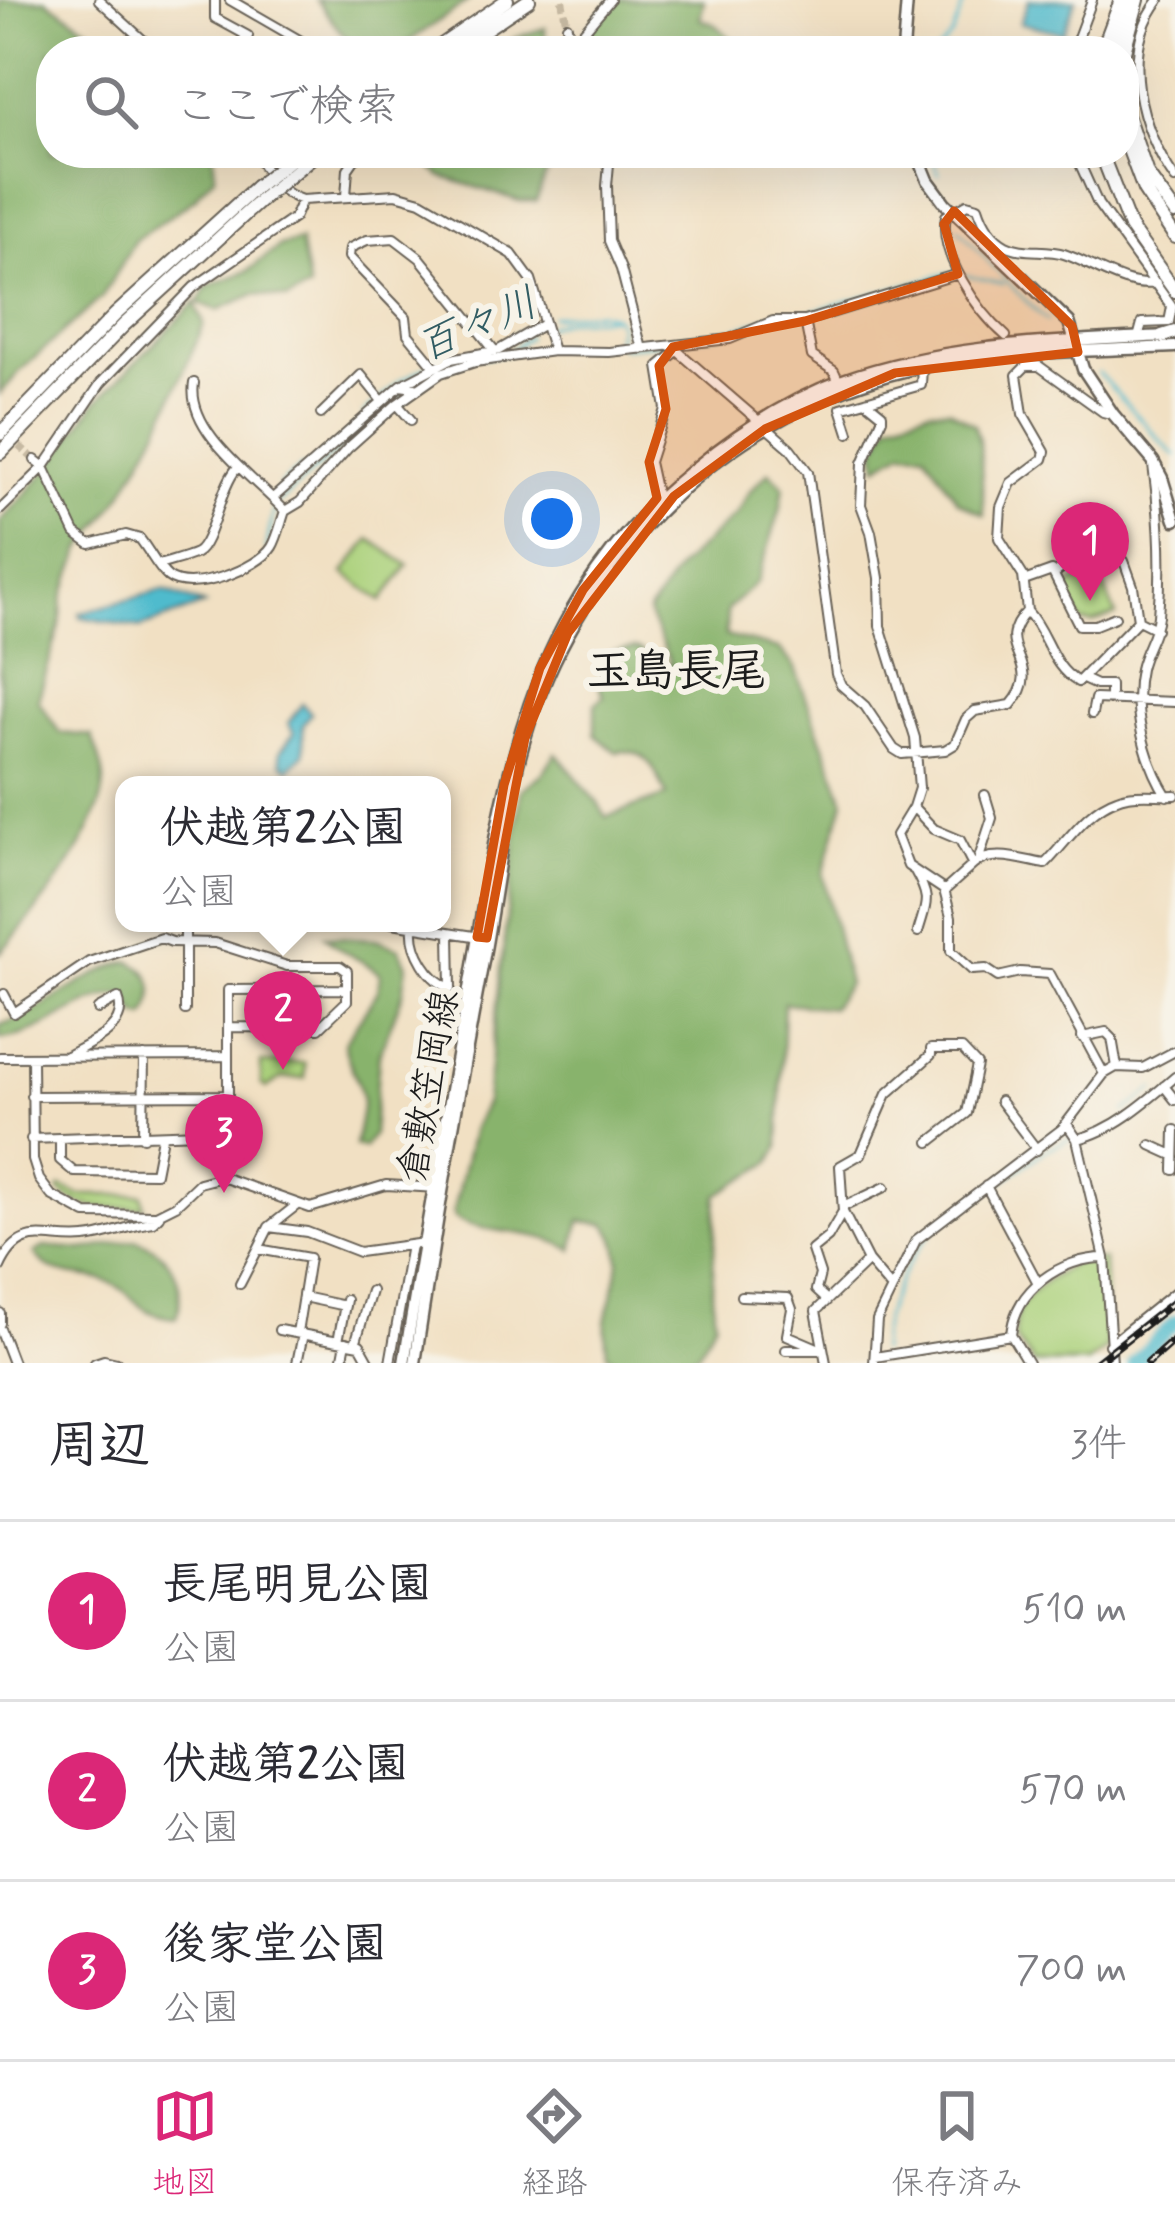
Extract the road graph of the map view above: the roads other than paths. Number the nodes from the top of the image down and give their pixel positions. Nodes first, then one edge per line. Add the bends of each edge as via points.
1 (99, 0) edge
2 (215, 0) edge
3 (230, 0) edge
4 (507, 0) edge
5 (529, 0) edge
6 (610, 0) edge
7 (908, 0) edge
8 (1092, 0) edge
9 (1124, 0) edge
10 (1138, 0) edge
11 (1159, 0) edge
12 (567, 26) tunnel mouth
13 (139, 36) edge
14 (248, 36) edge
15 (292, 36) edge
16 (455, 36) edge
17 (475, 36) edge
18 (568, 36) edge
19 (581, 36) edge
20 (904, 36) edge
21 (1079, 36) edge
22 (1108, 36) edge
23 (1117, 36) edge
24 (1128, 36) edge
25 (1139, 40) edge
26 (1139, 72) edge
27 (1139, 157) edge
28 (266, 168) edge
29 (283, 168) edge
30 (295, 168) edge
31 (349, 168) edge
32 (609, 168) edge
33 (924, 168) edge
34 (1082, 168) edge
35 (1106, 168) edge
36 (1128, 168) edge
37 (1136, 168) edge
38 (1175, 179) edge
39 (260, 192) junction
40 (346, 196) junction
41 (302, 200) junction
42 (954, 211) junction
43 (1175, 213) edge
44 (1175, 237) edge
45 (958, 274) junction
46 (1156, 283) junction
47 (1175, 291) edge
48 (805, 321) junction
49 (544, 326) junction
50 (1171, 335) edge
51 (1006, 336) dead end
52 (1138, 338) junction
53 (1078, 346) junction
54 (641, 347) junction
55 (1175, 347) edge
56 (674, 350) junction
57 (553, 351) junction
58 (497, 352) junction
59 (433, 365) junction
60 (922, 367) junction
61 (839, 382) junction
62 (194, 383) dead end
63 (402, 386) junction
64 (416, 388) junction
65 (380, 399) junction
66 (866, 401) junction
67 (397, 404) junction
68 (320, 413) dead end
69 (1113, 414) junction
70 (412, 420) dead end
71 (760, 425) junction
72 (0, 434) edge
73 (849, 434) dead end
74 (345, 445) junction
75 (0, 453) edge
76 (1153, 461) junction
77 (40, 464) junction
78 (237, 468) junction
79 (657, 498) junction
80 (278, 504) junction
81 (0, 510) edge
82 (1175, 517) edge
83 (162, 569) junction
84 (1054, 574) junction
85 (1024, 581) junction
86 (1027, 611) junction
87 (1115, 617) dead end
88 (1138, 620) junction
89 (1156, 629) junction
90 (1083, 679) junction
91 (1110, 698) junction
92 (1138, 699) junction
93 (1175, 703) edge
94 (1092, 714) dead end
95 (917, 753) junction
96 (985, 795) dead end
97 (1171, 795) edge
98 (913, 807) junction
99 (976, 862) junction
100 (915, 870) junction
101 (944, 891) junction
102 (185, 932) edge
103 (413, 932) edge
104 (444, 932) edge
105 (918, 932) dead end
106 (450, 933) junction
107 (482, 937) junction
108 (186, 942) junction
109 (347, 988) junction
110 (4, 994) dead end
111 (98, 1009) dead end
112 (185, 1010) dead end
113 (228, 1027) junction
114 (1082, 1037) junction
115 (1175, 1051) edge
116 (228, 1056) junction
117 (0, 1057) edge
118 (32, 1057) junction
119 (66, 1057) junction
120 (144, 1057) junction
121 (1117, 1067) junction
122 (1104, 1074) junction
123 (1175, 1077) edge
124 (1164, 1086) junction
125 (228, 1095) junction
126 (31, 1096) junction
127 (143, 1096) junction
128 (1175, 1100) edge
129 (1000, 1101) dead end
130 (1175, 1130) edge
131 (1073, 1134) junction
132 (143, 1137) junction
133 (162, 1137) junction
134 (60, 1138) junction
135 (31, 1139) junction
136 (930, 1142) dead end
137 (1151, 1145) dead end
138 (1037, 1150) junction
139 (1173, 1155) edge
140 (1174, 1170) edge
141 (885, 1187) dead end
142 (438, 1188) junction
143 (988, 1189) junction
144 (297, 1205) junction
145 (844, 1209) junction
146 (163, 1212) junction
147 (268, 1227) junction
148 (849, 1229) junction
149 (828, 1237) junction
150 (418, 1244) junction
151 (258, 1249) junction
152 (1105, 1258) junction
153 (868, 1261) junction
154 (0, 1267) edge
155 (1038, 1283) junction
156 (239, 1284) dead end
157 (891, 1288) junction
158 (371, 1291) dead end
159 (1175, 1292) edge
160 (741, 1296) dead end
161 (303, 1297) junction
162 (827, 1300) junction
163 (0, 1312) edge
164 (0, 1326) edge
165 (279, 1330) dead end
166 (300, 1334) junction
167 (1011, 1335) junction
168 (346, 1342) junction
169 (1109, 1345) junction
170 (786, 1350) dead end
171 (822, 1350) junction
172 (875, 1360) edge
173 (13, 1363) edge
174 (95, 1363) edge
175 (117, 1363) edge
176 (297, 1363) edge
177 (342, 1363) edge
178 (370, 1363) edge
179 (390, 1363) edge
180 (404, 1363) edge
181 (415, 1363) edge
182 (826, 1363) edge
183 (1028, 1363) edge
184 (1112, 1363) edge

1 - 13 street
2 - 14 street via 214,18
3 - 15 street
4 - 16 highway
5 - 17 highway
6 - 19 street
7 - 20 main road
8 - 21 street
9 - 22 highway
9 - 23 highway
10 - 24 highway
11 - 25 street
12 - 18 street
26 - 38 street via 1148,131
27 - 43 highway
28 - 41 street via 281,190
29 - 39 highway, bridge
30 - 39 highway, bridge
31 - 40 street
32 - 54 street via 609,241
33 - 42 main road
34 - 46 street
35 - 47 highway via 1130,227
36 - 44 highway
37 - 44 highway
39 - 72 highway via 115,315
39 - 75 highway
40 - 41 street
40 - 49 street via 421,201 512,254 531,280
41 - 77 street via 294,218 264,242 194,286 101,382
42 - 45 street via 944,224
42 - 46 street via 975,205 985,227 1010,247 1057,252
42 - 53 main road via 1062,314
45 - 48 street
45 - 51 street
46 - 52 street via 1173,316 1142,322
48 - 56 street via 773,321
48 - 61 street via 812,356
49 - 57 street
49 - 58 street
50 - 52 main road
52 - 53 main road
53 - 55 main road
53 - 60 main road, 倉敷笠岡線
53 - 61 main road, 倉敷笠岡線 via 939,354
53 - 69 main road via 1083,369
54 - 56 street
54 - 57 street
56 - 71 street
56 - 79 street via 659,366 666,409 649,462
57 - 58 street
58 - 59 street
58 - 59 street via 394,238 350,248
58 - 64 street
59 - 63 street
60 - 66 street via 920,385
60 - 71 main road, 倉敷笠岡線
61 - 71 main road, 倉敷笠岡線
62 - 78 street via 196,409
63 - 64 street
63 - 65 street
64 - 67 street
65 - 68 street via 361,375
65 - 74 street
66 - 73 street via 841,408
66 - 95 street via 882,419 863,463 861,506 879,578 880,626
67 - 70 street
67 - 74 street
69 - 76 main road
69 - 85 street via 1039,365 1017,375 1024,414 1045,452 1011,483 1001,507 1001,546
71 - 79 main road, 倉敷笠岡線
71 - 95 street via 808,472 841,685 894,749
71 - 107 main road, 倉敷笠岡線 via 629,543 568,633 525,737
74 - 80 street
74 - 80 street via 300,502
76 - 82 main road
76 - 89 street via 1161,557
77 - 81 street
77 - 83 street via 75,533 90,544 140,539
78 - 80 street
78 - 83 street via 222,488 206,543
79 - 107 main road, 倉敷笠岡線 via 584,590 540,668 504,785
80 - 83 street via 271,550 230,575 182,584
84 - 85 street
84 - 87 street via 1079,625
84 - 88 street via 1086,549 1124,561
85 - 86 street
86 - 90 street via 1062,673
86 - 95 street via 1011,634 1024,670 1018,698 975,711 945,750
88 - 89 street
88 - 90 street
89 - 92 street via 1140,665
90 - 91 street via 1110,685
91 - 92 street
91 - 94 street via 1095,699
92 - 93 street
92 - 97 street via 1153,771
95 - 98 street
96 - 99 street via 992,818
97 - 99 street via 1111,801 1045,864 994,856
98 - 99 street via 960,840
98 - 100 street via 896,835
99 - 101 street
100 - 101 street
100 - 105 street via 928,902
101 - 114 street via 951,951 960,961 998,977 1050,974
102 - 108 street
103 - 106 street via 427,973 452,988
104 - 106 street
106 - 107 street
107 - 142 main road, 倉敷笠岡線
108 - 109 street via 287,966 340,966
108 - 110 street via 161,938 89,962 14,1012
108 - 112 street
109 - 113 street via 347,1001 319,1028
109 - 113 street via 228,990
111 - 119 street via 118,998 122,1017
113 - 116 street
114 - 121 street via 1106,1032
114 - 122 street
115 - 121 street via 1143,1068
116 - 120 street
116 - 125 street
117 - 118 street
118 - 119 street
118 - 126 street
119 - 120 street
120 - 127 street
121 - 122 street
122 - 131 street
123 - 124 street
124 - 128 street
124 - 131 street via 1094,1136
125 - 127 street
125 - 133 street via 228,1132
126 - 127 street
126 - 135 street
127 - 132 street
129 - 138 street
130 - 139 street
131 - 138 street
131 - 152 street
132 - 133 street
132 - 134 street
133 - 134 street via 155,1173 136,1174 69,1170
134 - 135 street
135 - 146 street via 40,1179 66,1206 86,1214
136 - 145 street via 968,1113 978,1071 962,1049 932,1049 887,1094 861,1154 840,1166
137 - 139 street
138 - 143 street
139 - 140 street
141 - 145 street
142 - 144 street via 386,1185 323,1206
142 - 150 main road, 倉敷笠岡線
142 - 181 main road, 倉敷笠岡線
143 - 155 street
143 - 157 street via 916,1240
144 - 146 street via 222,1177
144 - 147 street
145 - 148 street
145 - 149 street
146 - 154 street via 153,1222 88,1238 30,1237
147 - 150 street via 358,1252
147 - 151 street
148 - 149 street
148 - 153 street
149 - 162 street via 812,1250 816,1290
150 - 179 street
150 - 180 main road, 倉敷笠岡線
151 - 156 street
151 - 161 street via 309,1258
152 - 155 street via 1078,1259
152 - 169 street
153 - 157 street
153 - 162 street
155 - 167 street via 1016,1310
157 - 172 street
158 - 168 street
159 - 169 street
160 - 171 street via 788,1298 787,1335
161 - 166 street
161 - 168 street via 345,1303
162 - 171 street via 815,1313
163 - 164 street
164 - 173 street
165 - 166 street
166 - 168 street
166 - 176 street
167 - 172 street
167 - 183 street
168 - 177 street
168 - 178 street via 364,1349
169 - 184 street
170 - 171 street
171 - 182 street
174 - 175 street

